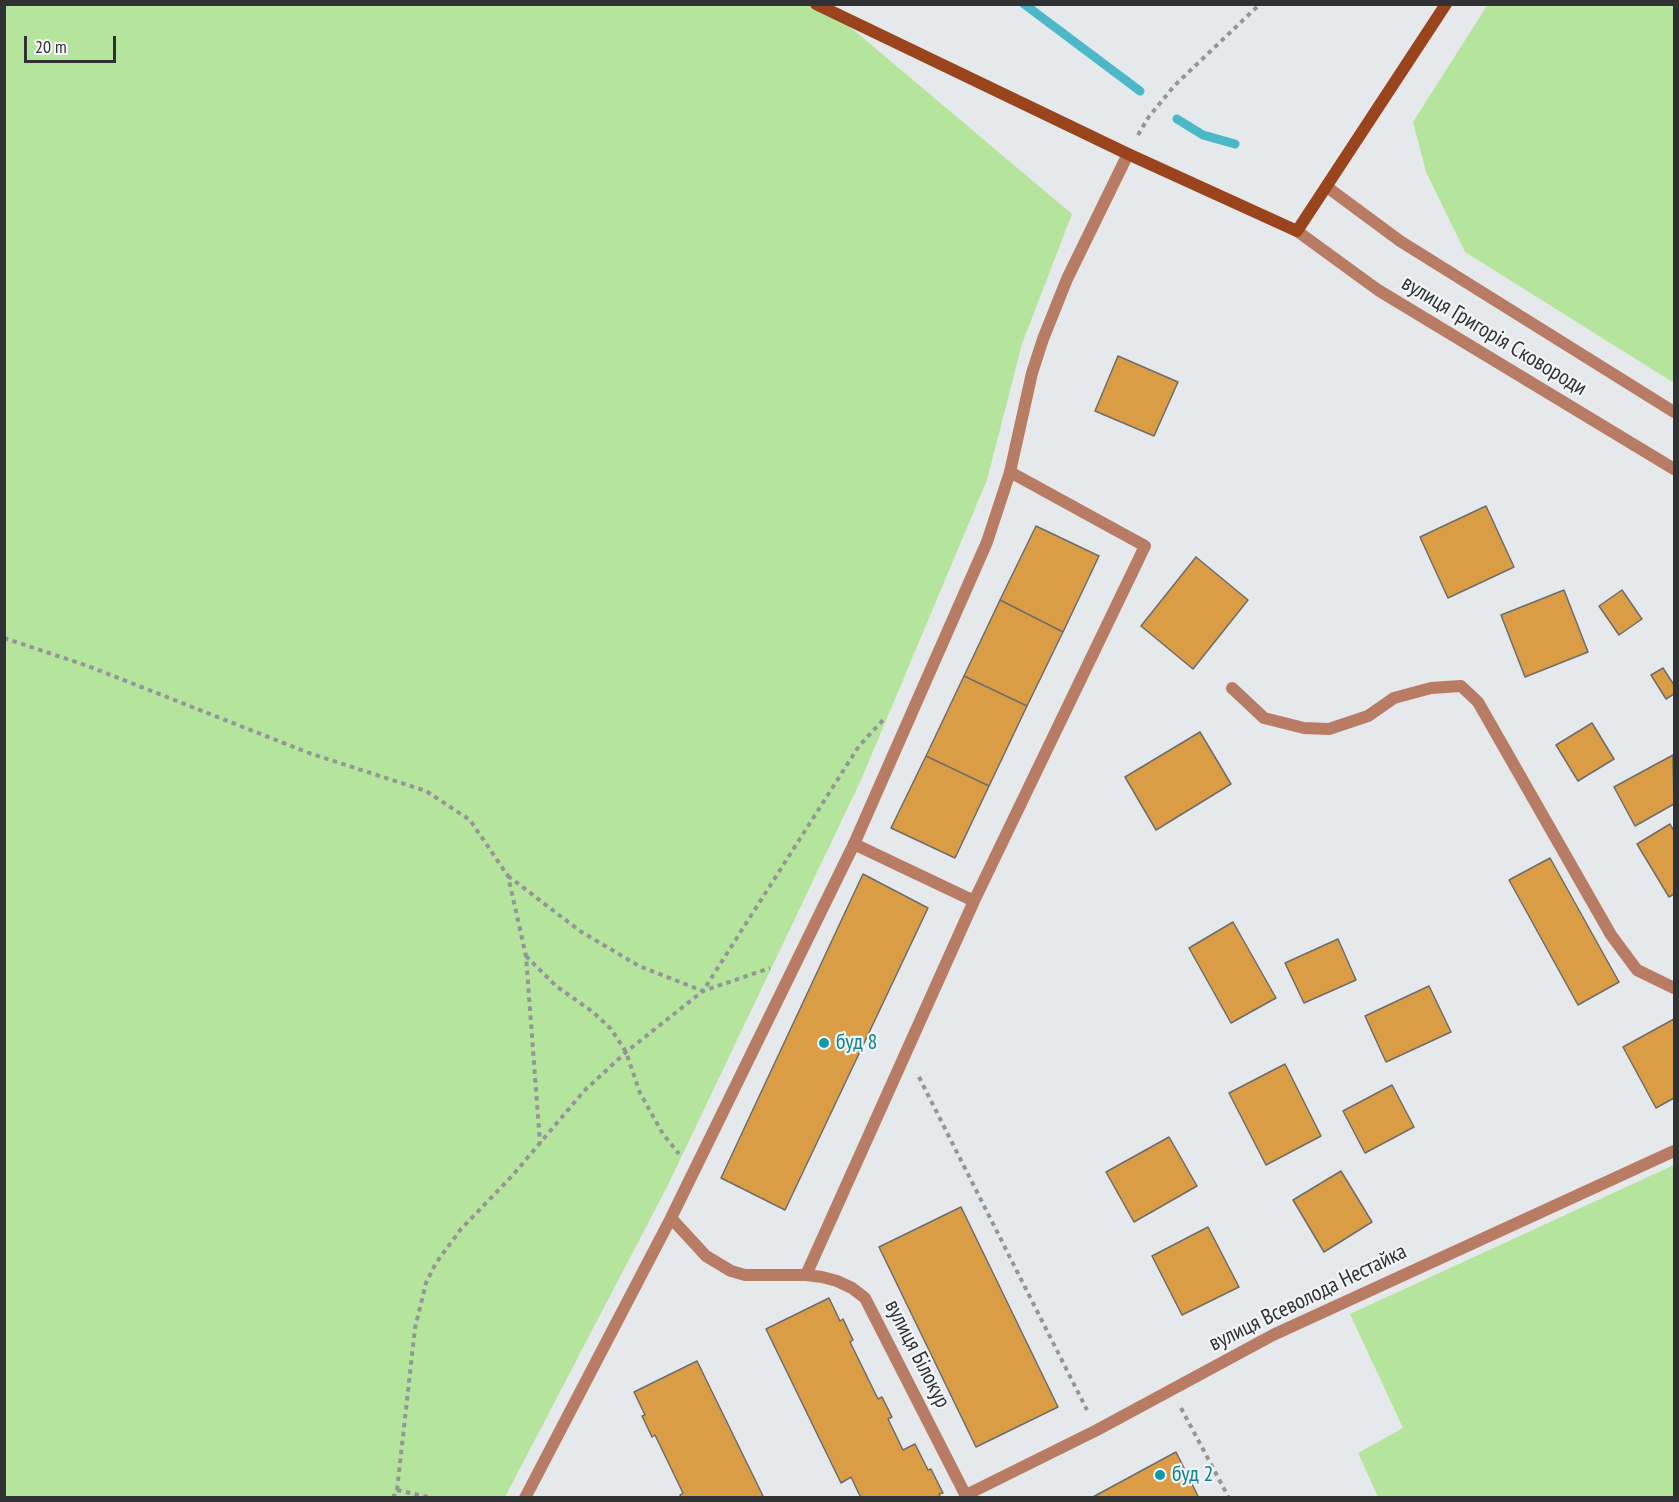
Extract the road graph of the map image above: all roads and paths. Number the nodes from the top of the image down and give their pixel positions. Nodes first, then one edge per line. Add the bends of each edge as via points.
1 (816, 4) edge
2 (1260, 4) edge
3 (1446, 4) edge
4 (1128, 154) junction
5 (1326, 187) junction
6 (1297, 231) junction
7 (1674, 412) edge
8 (1674, 469) edge
9 (1010, 471) junction
10 (4, 638) edge
11 (1232, 688) dead end
12 (885, 718) dead end
13 (854, 844) junction
14 (508, 876) junction
15 (974, 901) junction
16 (526, 956) junction
17 (799, 958) junction
18 (1674, 988) edge
19 (703, 991) junction
20 (906, 1051) junction
21 (626, 1052) junction
22 (540, 1143) junction
23 (1674, 1151) edge
24 (693, 1170) junction
25 (671, 1218) junction
26 (806, 1275) junction
27 (1171, 1389) junction
28 (1097, 1430) junction
29 (397, 1490) junction
30 (966, 1496) edge
31 (393, 1497) edge
32 (433, 1497) edge
33 (525, 1497) edge
34 (1229, 1497) edge

1 - 4 main road
2 - 4 path via 1174,86 1148,118
3 - 5 main road
4 - 6 main road
4 - 9 street via 1042,339
5 - 6 main road
5 - 7 street, вулиця Григорія Сковороди via 1400,241
6 - 8 street, вулиця Григорія Сковороди via 1378,290
9 - 13 street via 987,542
9 - 15 street via 1145,546
10 - 14 path via 88,666 309,753 426,791 470,820
11 - 18 street via 1264,718 1304,728 1329,729 1368,716 1394,698 1431,688 1461,686 1478,702 1611,936 1637,970
12 - 19 path via 859,746
13 - 15 street
13 - 17 street
14 - 16 path
14 - 19 path via 580,930 639,966
15 - 20 street
16 - 21 path via 556,986 593,1012
16 - 22 path
17 - 19 path
17 - 24 street
19 - 21 path
20 - 26 street
20 - 28 path
21 - 22 path via 584,1091
21 - 24 path via 640,1093 663,1134
22 - 29 path via 461,1229 426,1283 415,1328
23 - 27 street, вулиця Всеволода Нестайка via 1272,1335
24 - 25 street
25 - 26 street, вулиця Білокур via 706,1256 731,1272
25 - 33 street
26 - 30 street, вулиця Білокур via 837,1281 865,1298
27 - 28 street, вулиця Всеволода Нестайка
27 - 34 path
28 - 30 street, вулиця Всеволода Нестайка
29 - 31 path
29 - 32 path

